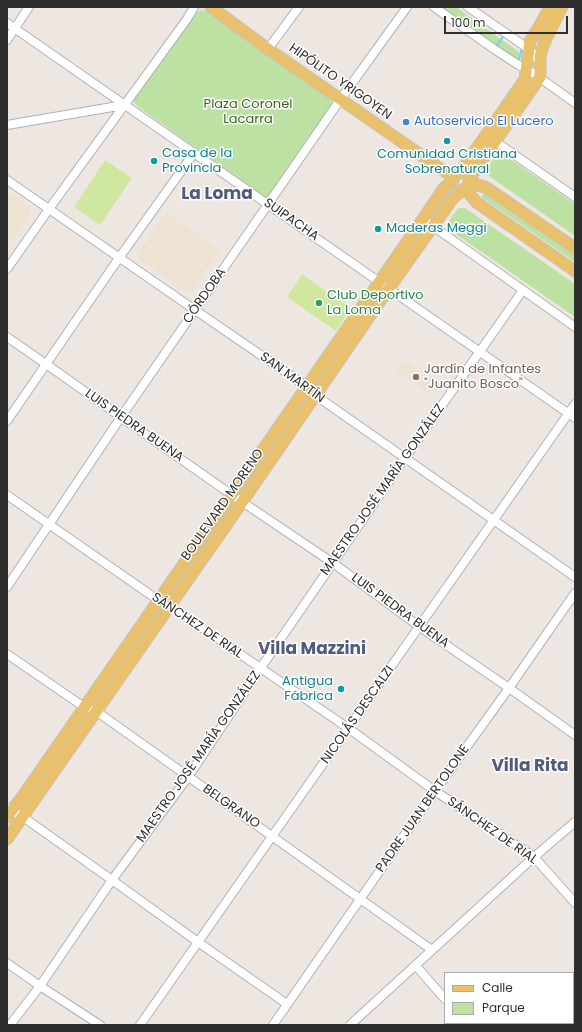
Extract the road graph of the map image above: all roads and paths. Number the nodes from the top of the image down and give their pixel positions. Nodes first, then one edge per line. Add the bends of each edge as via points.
1 (29, 7) edge
2 (194, 7) edge
3 (211, 7) edge
4 (299, 7) edge
5 (407, 7) edge
6 (434, 7) edge
7 (468, 7) edge
8 (550, 7) edge
9 (562, 7) edge
10 (7, 23) edge
11 (14, 28) junction
12 (7, 40) edge
13 (268, 49) junction
14 (528, 49) junction
15 (540, 63) junction
16 (526, 70) junction
17 (540, 77) junction
18 (340, 100) junction
19 (575, 103) edge
20 (124, 104) junction
21 (7, 125) edge
22 (491, 138) junction
23 (194, 153) junction
24 (455, 178) junction
25 (7, 180) edge
26 (467, 185) junction
27 (575, 197) edge
28 (268, 204) junction
29 (48, 209) junction
30 (423, 219) junction
31 (433, 226) junction
32 (575, 248) edge
33 (119, 258) junction
34 (7, 269) edge
35 (575, 272) edge
36 (379, 281) junction
37 (389, 288) junction
38 (523, 290) junction
39 (195, 310) junction
40 (575, 327) edge
41 (7, 338) edge
42 (480, 352) junction
43 (46, 364) junction
44 (306, 386) junction
45 (315, 395) junction
46 (575, 404) edge
47 (572, 415) edge
48 (121, 418) junction
49 (7, 421) edge
50 (405, 458) junction
51 (7, 495) edge
52 (232, 495) junction
53 (242, 501) junction
54 (494, 520) junction
55 (50, 524) junction
56 (333, 563) junction
57 (575, 577) edge
58 (7, 588) edge
59 (575, 593) edge
60 (158, 600) junction
61 (170, 606) junction
62 (420, 627) junction
63 (7, 654) edge
64 (260, 669) junction
65 (509, 688) junction
66 (84, 707) junction
67 (96, 711) junction
68 (348, 728) junction
69 (575, 734) edge
70 (188, 777) junction
71 (435, 791) junction
72 (8, 812) edge
73 (23, 817) junction
74 (575, 822) edge
75 (273, 836) junction
76 (7, 839) edge
77 (534, 858) junction
78 (112, 880) junction
79 (361, 898) junction
80 (575, 903) edge
81 (198, 942) junction
82 (432, 950) junction
83 (7, 963) edge
84 (416, 966) junction
85 (40, 986) junction
86 (444, 998) edge
87 (287, 1004) junction
88 (10, 1025) edge
89 (100, 1025) edge
90 (140, 1025) edge
91 (273, 1025) edge
92 (350, 1025) edge

1 - 11 street
2 - 20 street
3 - 13 main road, HIPÓLITO YRIGOYEN
4 - 13 street
5 - 18 street, CÓRDOBA
6 - 16 street
7 - 14 street
8 - 14 main road, BOULEVARD MORENO via 530,40
9 - 15 main road via 546,39
10 - 11 street, SUIPACHA
11 - 12 street
11 - 20 street, SUIPACHA
13 - 18 main road, HIPÓLITO YRIGOYEN
14 - 15 street
14 - 16 main road, BOULEVARD MORENO
15 - 17 main road
16 - 17 street
16 - 22 main road, BOULEVARD MORENO via 521,85
17 - 19 street
17 - 22 main road, BOULEVARD MORENO
18 - 24 main road, HIPÓLITO YRIGOYEN
18 - 28 street, CÓRDOBA
20 - 21 street
20 - 23 street, SUIPACHA
20 - 29 street
22 - 24 main road, BOULEVARD MORENO
22 - 26 main road, BOULEVARD MORENO
22 - 27 street
23 - 28 street, SUIPACHA
23 - 33 street
24 - 26 main road, HIPÓLITO YRIGOYEN via 465,174
24 - 30 main road, BOULEVARD MORENO via 444,188
25 - 29 street, SAN MARTÍN
26 - 31 main road, BOULEVARD MORENO via 453,198
26 - 32 main road, HIPÓLITO YRIGOYEN via 487,188
26 - 35 main road, HIPÓLITO YRIGOYEN via 476,202
28 - 36 street, SUIPACHA
28 - 39 street, CÓRDOBA
29 - 33 street, SAN MARTÍN
29 - 34 street
30 - 31 street
30 - 36 main road, BOULEVARD MORENO
31 - 37 main road, BOULEVARD MORENO
31 - 38 street
33 - 39 street, SAN MARTÍN
33 - 43 street
36 - 37 street, SUIPACHA
36 - 44 main road, BOULEVARD MORENO
37 - 42 street, SUIPACHA
37 - 45 main road, BOULEVARD MORENO
38 - 40 street
38 - 42 street, MAESTRO JOSÉ MARÍA GONZÁLEZ
39 - 44 street, SAN MARTÍN
39 - 48 street, CÓRDOBA
41 - 43 street, LUIS PIEDRA BUENA
42 - 47 street, SUIPACHA
42 - 50 street, MAESTRO JOSÉ MARÍA GONZÁLEZ
43 - 48 street, LUIS PIEDRA BUENA
43 - 49 street
44 - 45 street, SAN MARTÍN
44 - 52 main road, BOULEVARD MORENO
45 - 50 street, SAN MARTÍN
45 - 53 main road, BOULEVARD MORENO
46 - 47 street, NICOLÁS DESCALZI
47 - 54 street, NICOLÁS DESCALZI
48 - 52 street, LUIS PIEDRA BUENA
48 - 55 street, CÓRDOBA
50 - 54 street, SAN MARTÍN
50 - 56 street, MAESTRO JOSÉ MARÍA GONZÁLEZ
51 - 55 street, SÁNCHEZ DE RIAL
52 - 53 street, LUIS PIEDRA BUENA
52 - 60 main road, BOULEVARD MORENO
53 - 56 street, LUIS PIEDRA BUENA
53 - 61 main road, BOULEVARD MORENO
54 - 57 street, SAN MARTÍN
54 - 62 street, NICOLÁS DESCALZI
55 - 58 street, CÓRDOBA
55 - 60 street, SÁNCHEZ DE RIAL
56 - 62 street, LUIS PIEDRA BUENA
56 - 64 street, MAESTRO JOSÉ MARÍA GONZÁLEZ
59 - 65 street, PADRE JUAN BERTOLONE
60 - 61 street, SÁNCHEZ DE RIAL
60 - 66 main road, BOULEVARD MORENO
61 - 64 street, SÁNCHEZ DE RIAL
61 - 67 main road, BOULEVARD MORENO
62 - 65 street, LUIS PIEDRA BUENA
62 - 68 street, NICOLÁS DESCALZI
63 - 66 street, BELGRANO
64 - 68 street, SÁNCHEZ DE RIAL
64 - 70 street, MAESTRO JOSÉ MARÍA GONZÁLEZ
65 - 69 street, LUIS PIEDRA BUENA
65 - 71 street, PADRE JUAN BERTOLONE
66 - 67 street, BELGRANO
66 - 72 main road, BOULEVARD MORENO via 26,793
67 - 70 street, BELGRANO
67 - 73 main road, BOULEVARD MORENO
68 - 71 street, SÁNCHEZ DE RIAL
68 - 75 street, NICOLÁS DESCALZI
70 - 75 street, BELGRANO
70 - 78 street, MAESTRO JOSÉ MARÍA GONZÁLEZ
71 - 77 street, SÁNCHEZ DE RIAL
71 - 79 street, PADRE JUAN BERTOLONE
72 - 73 street
73 - 76 main road, BOULEVARD MORENO
73 - 78 street
74 - 77 street
75 - 79 street, BELGRANO
75 - 81 street, NICOLÁS DESCALZI
77 - 80 street, SÁNCHEZ DE RIAL
77 - 82 street
78 - 81 street
78 - 85 street, MAESTRO JOSÉ MARÍA GONZÁLEZ
79 - 82 street, BELGRANO
79 - 87 street, PADRE JUAN BERTOLONE
81 - 87 street
81 - 90 street, NICOLÁS DESCALZI
82 - 84 street
83 - 85 street
84 - 86 street
84 - 92 street
85 - 88 street, MAESTRO JOSÉ MARÍA GONZÁLEZ
85 - 89 street
87 - 91 street, PADRE JUAN BERTOLONE

